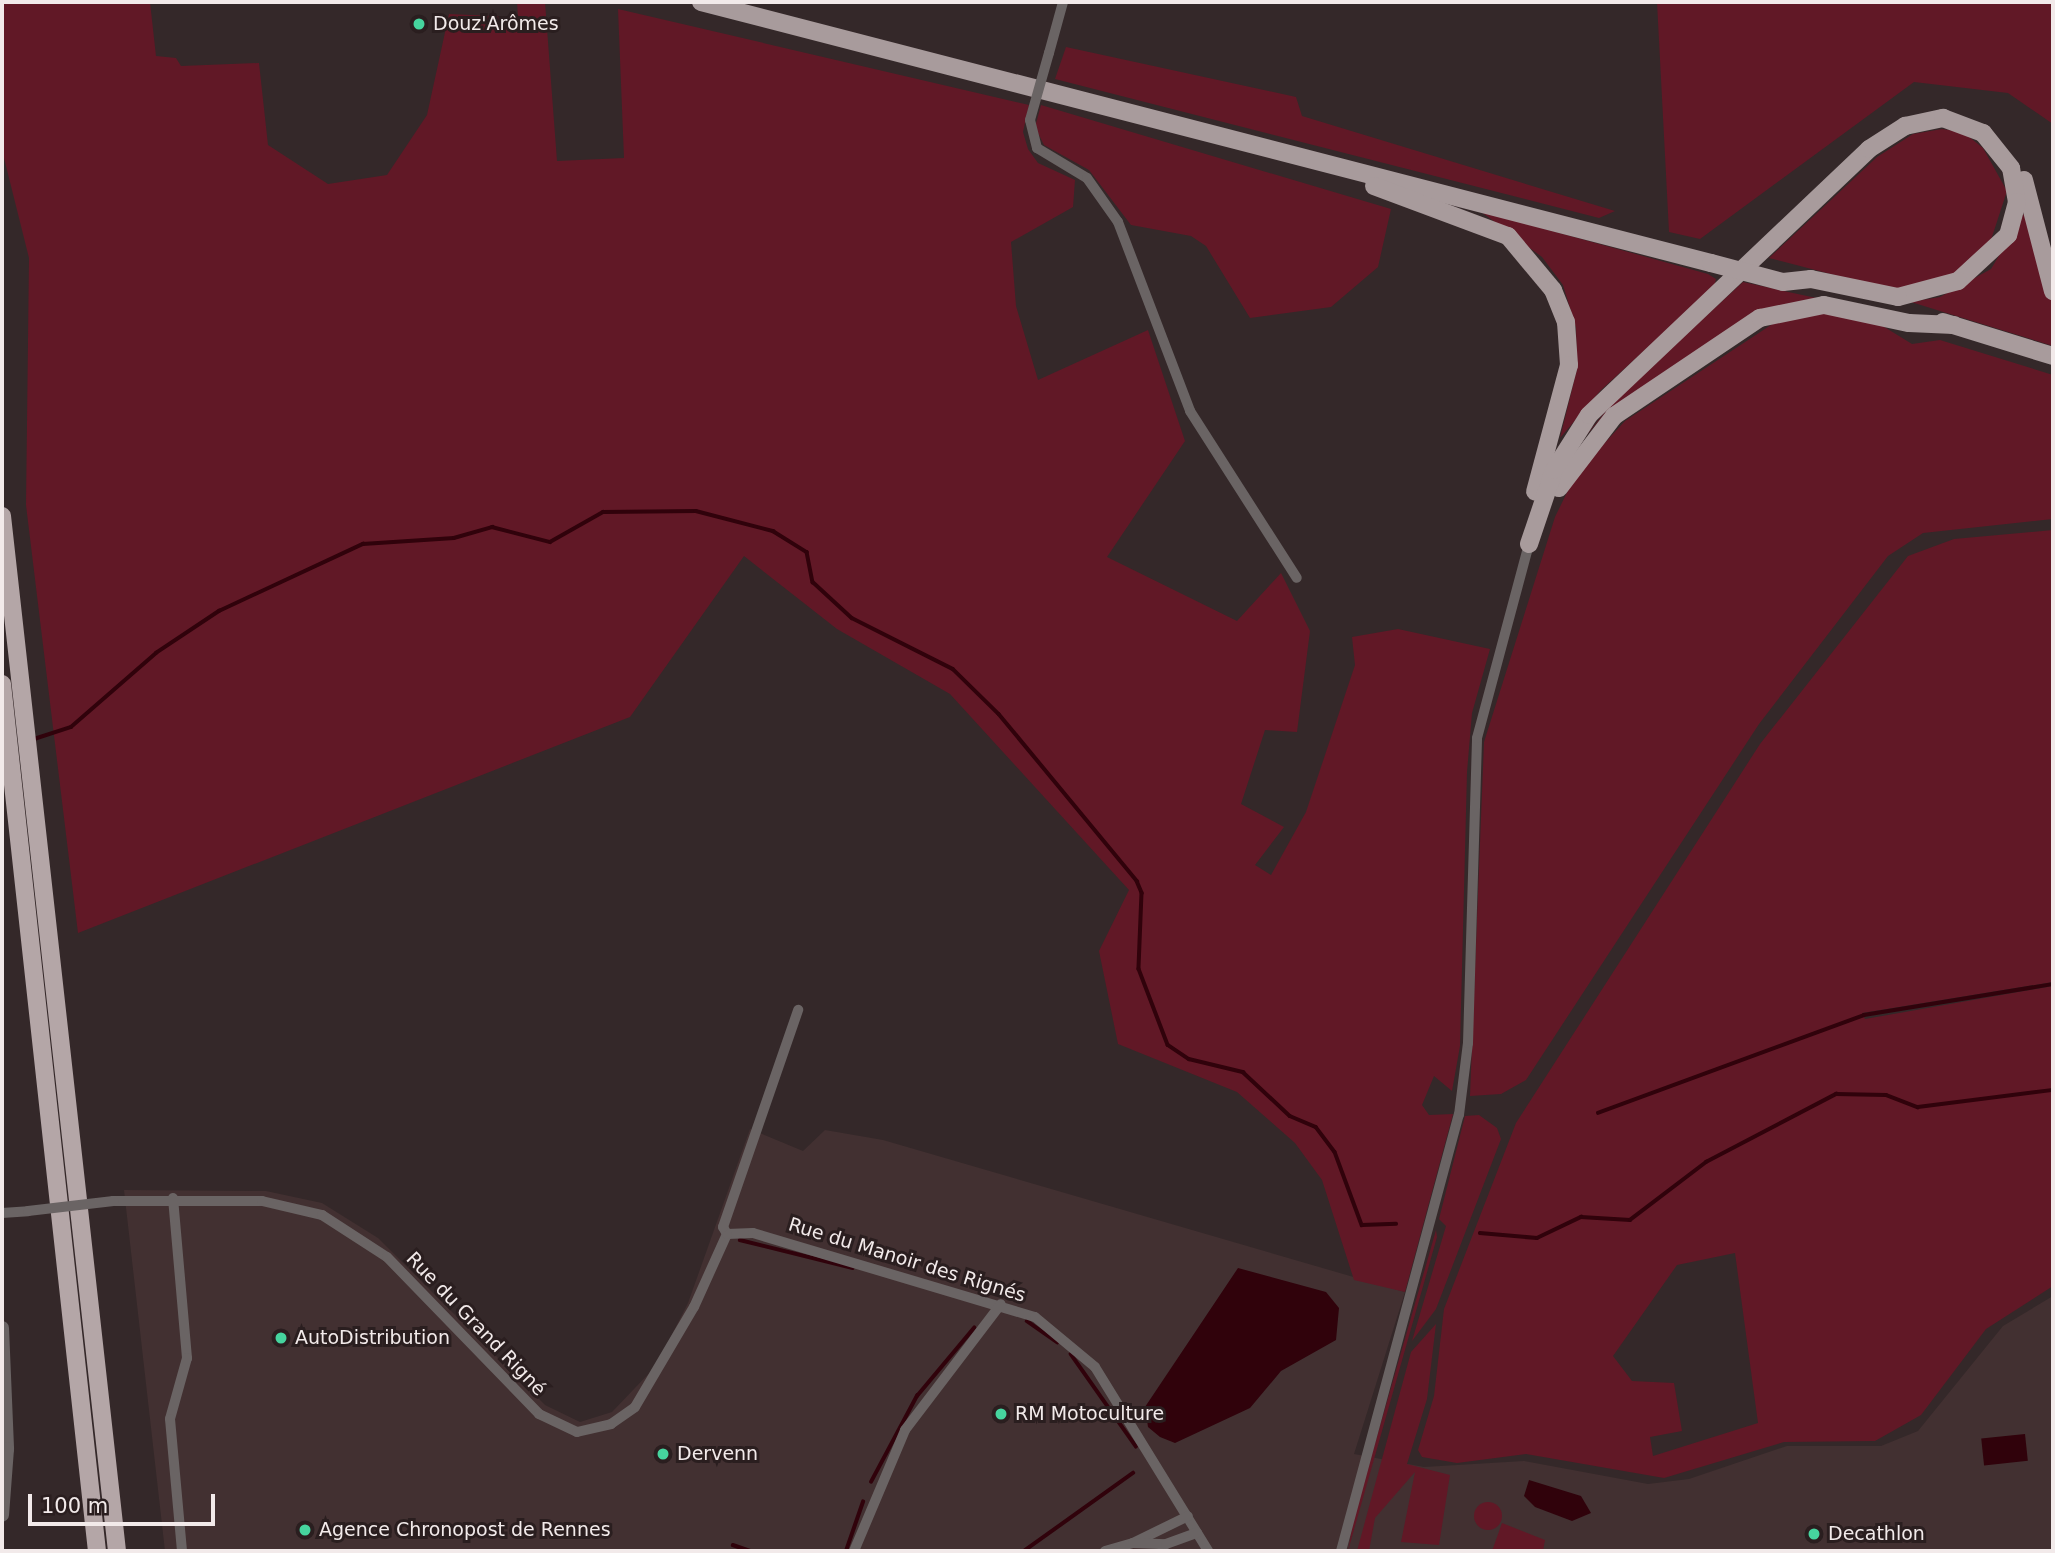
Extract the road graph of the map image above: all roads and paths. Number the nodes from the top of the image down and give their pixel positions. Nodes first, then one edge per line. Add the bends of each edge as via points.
1 (701, 2) edge
2 (1063, 2) edge
3 (1870, 149) junction
4 (1276, 151) junction
5 (1783, 282) junction
6 (2053, 291) edge
7 (1954, 325) junction
8 (2053, 356) edge
9 (2, 516) edge
10 (1529, 544) junction
11 (1297, 578) dead end
12 (2, 684) edge
13 (798, 1010) dead end
14 (173, 1198) junction
15 (2, 1213) edge
16 (726, 1234) junction
17 (1001, 1304) junction
18 (2, 1328) edge
19 (2, 1514) edge
20 (1188, 1516) junction
21 (1197, 1533) junction
22 (1133, 1543) junction
23 (97, 1551) edge
24 (117, 1551) edge
25 (182, 1551) edge
26 (854, 1551) edge
27 (1105, 1551) edge
28 (1208, 1551) edge
29 (1341, 1551) edge

1 - 4 main road
2 - 11 street, bridge via 1030,120 1037,148 1087,178 1118,222 1189,411
3 - 5 main road via 1927,119 1959,121 1983,133 2006,158 2016,185 2016,211 2003,243 1958,281 1918,295 1888,297 1811,279
3 - 6 main road via 1893,121 1927,110 1955,111 1990,125 2021,167
3 - 10 main road via 1589,415 1555,470
4 - 5 main road, bridge
4 - 10 main road via 1306,167 1489,225 1522,247 1544,274 1566,322 1569,365 1535,492
5 - 7 main road
7 - 8 main road
7 - 10 main road via 1909,323 1824,305 1760,318 1606,423 1568,469
9 - 24 highway
10 - 29 street via 1477,738 1459,1115
12 - 23 highway
13 - 16 street, Rue du Grand Rigné via 723,1227
14 - 15 street, Rue du Grand Rigné, bridge
14 - 16 street, Rue du Grand Rigné via 281,1203 347,1229 411,1280 539,1413 577,1432 611,1424 635,1407 694,1307
14 - 25 street via 187,1359 170,1419
16 - 17 street, Rue du Manoir des Rignés via 753,1233
17 - 20 street, Rue du Manoir des Rignés via 1035,1317 1095,1367
17 - 26 street via 905,1430
18 - 19 street via 7,1449
20 - 21 street, Rue du Manoir des Rignés
20 - 22 street
21 - 22 street via 1166,1544
21 - 28 street, Rue du Manoir des Rignés
22 - 27 street

